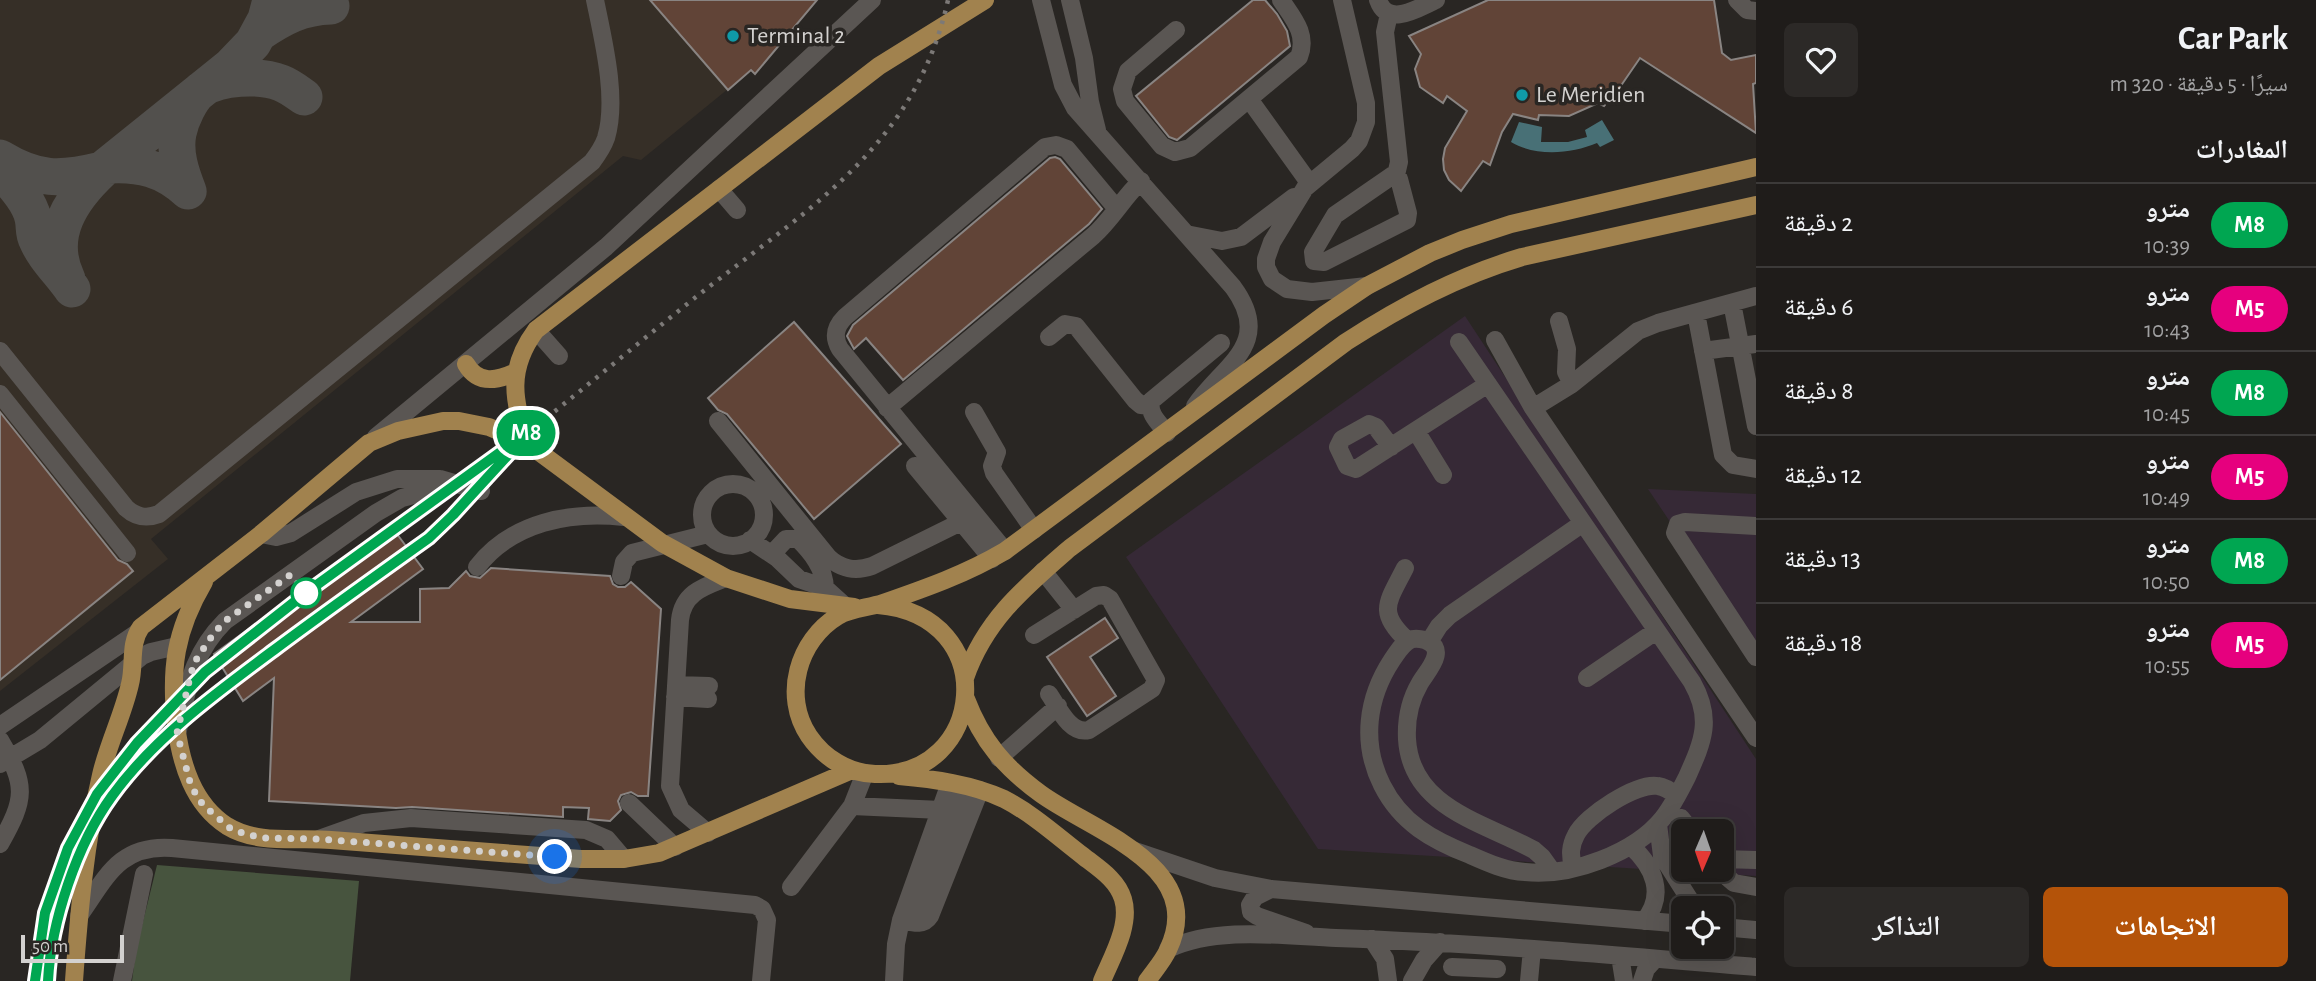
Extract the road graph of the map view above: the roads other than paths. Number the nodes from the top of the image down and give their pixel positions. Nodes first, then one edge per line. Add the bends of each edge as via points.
1 (595, 0) edge
2 (872, 0) edge
3 (985, 0) edge
4 (1041, 0) edge
5 (1281, 0) edge
6 (1342, 0) edge
7 (1437, 0) edge
8 (1383, 7) edge
9 (1072, 9) edge
10 (1176, 30) dead end
11 (1249, 99) junction
12 (1097, 131) junction
13 (1756, 167) edge
14 (1396, 175) junction
15 (1141, 181) junction
16 (1308, 186) junction
17 (719, 189) junction
18 (1756, 205) edge
19 (1117, 209) junction
20 (737, 210) dead end
21 (1186, 234) junction
22 (1367, 286) junction
23 (1756, 296) edge
24 (1732, 303) junction
25 (1696, 313) junction
26 (1559, 321) dead end
27 (536, 330) junction
28 (1049, 337) dead end
29 (1495, 340) dead end
30 (1459, 342) dead end
31 (1221, 343) dead end
32 (1748, 345) edge
33 (0, 351) edge
34 (1703, 351) junction
35 (559, 356) dead end
36 (1507, 361) junction
37 (466, 364) junction
38 (516, 372) junction
39 (1485, 380) junction
40 (1572, 384) junction
41 (0, 394) edge
42 (1150, 406) junction
43 (887, 408) junction
44 (1533, 408) junction
45 (974, 412) dead end
46 (1189, 415) junction
47 (718, 421) dead end
48 (1756, 426) edge
49 (1416, 431) junction
50 (1167, 433) junction
51 (369, 443) junction
52 (527, 443) junction
53 (1391, 447) dead end
54 (915, 466) dead end
55 (1756, 469) edge
56 (1443, 475) dead end
57 (440, 479) junction
58 (481, 491) dead end
59 (624, 517) junction
60 (961, 522) junction
61 (1583, 523) junction
62 (1756, 526) edge
63 (1034, 530) junction
64 (261, 534) junction
65 (708, 534) junction
66 (750, 540) junction
67 (662, 544) junction
68 (127, 553) dead end
69 (772, 554) junction
70 (998, 555) junction
71 (477, 567) dead end
72 (1405, 568) dead end
73 (1042, 572) junction
74 (209, 573) junction
75 (621, 576) dead end
76 (726, 578) junction
77 (825, 588) junction
78 (878, 605) junction
79 (852, 607) junction
80 (1074, 610) junction
81 (1656, 631) junction
82 (137, 633) junction
83 (1749, 633) edge
84 (1034, 635) dead end
85 (1408, 641) junction
86 (1429, 642) junction
87 (177, 646) junction
88 (1756, 657) edge
89 (133, 662) junction
90 (965, 678) junction
91 (1587, 678) dead end
92 (676, 691) junction
93 (708, 693) dead end
94 (966, 699) junction
95 (0, 726) edge
96 (177, 733) junction
97 (1756, 738) edge
98 (0, 740) edge
99 (999, 758) junction
100 (5, 761) edge
101 (858, 772) junction
102 (888, 774) junction
103 (965, 787) junction
104 (1678, 796) junction
105 (629, 803) dead end
106 (852, 806) junction
107 (941, 810) junction
108 (1658, 824) junction
109 (1489, 828) junction
110 (708, 833) junction
111 (319, 839) junction
112 (0, 844) edge
113 (1631, 846) junction
114 (675, 847) junction
115 (1135, 851) junction
116 (1476, 858) junction
117 (624, 859) junction
118 (1734, 859) edge
119 (1756, 860) edge
120 (1573, 867) junction
121 (1552, 872) junction
122 (144, 874) dead end
123 (1733, 882) edge
124 (790, 887) dead end
125 (1756, 887) edge
126 (1271, 889) junction
127 (1687, 896) edge
128 (79, 916) junction
129 (908, 921) junction
130 (1644, 921) junction
131 (1671, 923) edge
132 (1734, 928) edge
133 (1756, 930) edge
134 (1315, 937) junction
135 (1372, 939) junction
136 (1444, 942) junction
137 (1503, 947) junction
138 (1168, 949) junction
139 (1532, 949) junction
140 (1620, 956) junction
141 (1655, 959) junction
142 (1756, 967) edge
143 (1723, 973) edge
144 (1451, 974) edge
145 (1496, 975) edge
146 (74, 981) edge
147 (122, 981) edge
148 (761, 981) edge
149 (894, 981) edge
150 (1102, 981) edge
151 (1147, 981) edge
152 (1388, 981) edge
153 (1412, 981) edge
154 (1529, 981) edge
155 (1624, 981) edge
156 (1642, 981) edge

1 - 33 street via 610,114 606,139 592,162 159,514 145,517 126,508
2 - 37 street via 606,247
3 - 17 main road via 890,58
4 - 12 street via 1068,97
5 - 11 street via 1301,34 1302,50 1294,63
6 - 16 street via 1366,103 1366,122 1352,149
7 - 8 street via 1401,15
8 - 14 street via 1399,162
9 - 12 street
10 - 11 street via 1128,71 1122,89 1125,101 1162,146 1175,152 1190,148
11 - 16 street
12 - 15 street
13 - 22 main road via 1511,224 1430,253
14 - 14 street via 1335,215 1313,251 1314,261 1324,262 1407,220
15 - 19 street
15 - 21 street
16 - 21 street via 1241,237 1222,241
16 - 22 street via 1268,251 1266,267 1272,279 1301,292
17 - 20 street
17 - 27 main road
18 - 73 main road via 1522,257 1422,297 1346,342
19 - 43 street via 1093,236
19 - 43 street via 1067,149 1045,147 845,317 837,327 837,344
21 - 46 street via 1241,299 1248,325 1239,356
22 - 46 main road
23 - 24 street
24 - 25 street
24 - 32 street
25 - 34 street
25 - 40 street via 1638,331
26 - 40 street
27 - 35 street
27 - 38 main road
28 - 42 street via 1065,324 1076,326 1135,400
29 - 36 street
30 - 39 street
31 - 42 street via 1154,397
32 - 34 street
32 - 48 street
34 - 55 street via 1723,455 1733,465
36 - 39 street
36 - 44 street
37 - 38 main road via 486,380
37 - 51 street
38 - 52 main road via 517,405
39 - 49 street
39 - 61 street
40 - 44 street
41 - 68 street
42 - 50 street
43 - 70 street
44 - 97 street
45 - 63 street via 998,452 993,473
46 - 50 main road
47 - 60 street via 828,557 844,568 872,566
49 - 53 street
49 - 56 street
50 - 63 main road
51 - 52 main road via 413,426 451,421 489,427
51 - 64 main road
52 - 59 main road
54 - 60 street
57 - 58 street
57 - 64 street via 376,484 290,533 276,537
57 - 96 street via 432,490 402,498 376,513 225,621 197,658
59 - 67 main road
59 - 71 street via 586,515 548,521 496,546
60 - 70 street
61 - 81 street
61 - 86 street via 1450,615
62 - 83 street via 1685,522 1675,530
63 - 70 main road
64 - 74 main road
65 - 66 street via 728,545
65 - 66 street via 702,521 706,500 722,486 736,484 750,489 762,507 760,529
65 - 67 street
66 - 69 street
67 - 75 street via 628,555
67 - 76 main road
69 - 77 street via 799,579
69 - 77 street via 786,538 798,539 818,562
70 - 78 main road via 931,587
72 - 85 street via 1388,613 1392,626
73 - 80 street
73 - 90 main road via 992,623
74 - 82 main road
74 - 87 main road via 188,609
76 - 79 main road via 790,598
76 - 92 street via 699,589 682,608
77 - 79 street
78 - 79 main road
78 - 90 main road via 918,613 936,625 960,658
79 - 101 main road via 810,641 801,658 796,687 799,716 807,734 827,755
80 - 84 street
80 - 99 street via 1096,596 1110,599 1156,685 1086,731 1074,729 1053,700
81 - 91 street
81 - 104 street via 1697,691 1704,718 1702,743
82 - 89 main road
82 - 95 street
83 - 88 street
85 - 86 street
85 - 116 street via 1382,676 1373,700 1370,745 1377,774 1412,825 1435,841
86 - 109 street via 1436,658 1417,688 1407,720 1413,767 1426,790 1442,805
87 - 89 street
87 - 96 main road via 173,682
89 - 100 street via 40,740
89 - 128 main road via 93,807
90 - 94 main road
92 - 93 street
92 - 110 street via 670,786 681,810
94 - 99 main road via 976,725
94 - 102 main road via 948,742 932,758
96 - 111 main road via 191,786 215,817 230,828 255,836
98 - 100 street
99 - 115 main road via 1041,794
100 - 112 street via 20,781 20,801
101 - 102 main road
101 - 106 street
101 - 110 main road via 796,792
102 - 103 main road
103 - 107 street
103 - 129 street
103 - 150 main road via 1002,798 1040,822 1106,874 1118,890 1124,917
104 - 108 street
104 - 120 street via 1658,786 1629,792 1580,827 1571,848
105 - 114 street
106 - 107 street
106 - 124 street
107 - 129 street
108 - 113 street
108 - 127 street via 1662,856
109 - 116 street via 1474,839
109 - 121 street via 1534,850
110 - 114 main road
111 - 117 main road
111 - 117 street via 364,823 425,819 586,830 607,839
113 - 120 street
113 - 130 street via 1648,865 1655,882 1655,900
114 - 117 main road
115 - 126 street via 1214,878
115 - 138 main road via 1167,883 1174,897 1177,912
116 - 121 street via 1524,872
118 - 119 street
120 - 121 street
122 - 147 street
123 - 125 street
126 - 130 street
126 - 134 street via 1253,899 1251,912
128 - 146 main road
128 - 148 street via 112,870 132,852 158,847 200,851 755,905 766,920
129 - 149 street via 896,944
130 - 131 street
132 - 133 street
134 - 135 street
134 - 138 street via 1216,935
135 - 136 street
135 - 152 street via 1385,959
136 - 137 street
136 - 144 street via 1451,950
136 - 153 street via 1424,960
137 - 139 street
137 - 145 street
138 - 151 main road
139 - 140 street
139 - 154 street
140 - 141 street
140 - 155 street
141 - 143 street
141 - 156 street
142 - 143 street
144 - 145 street

